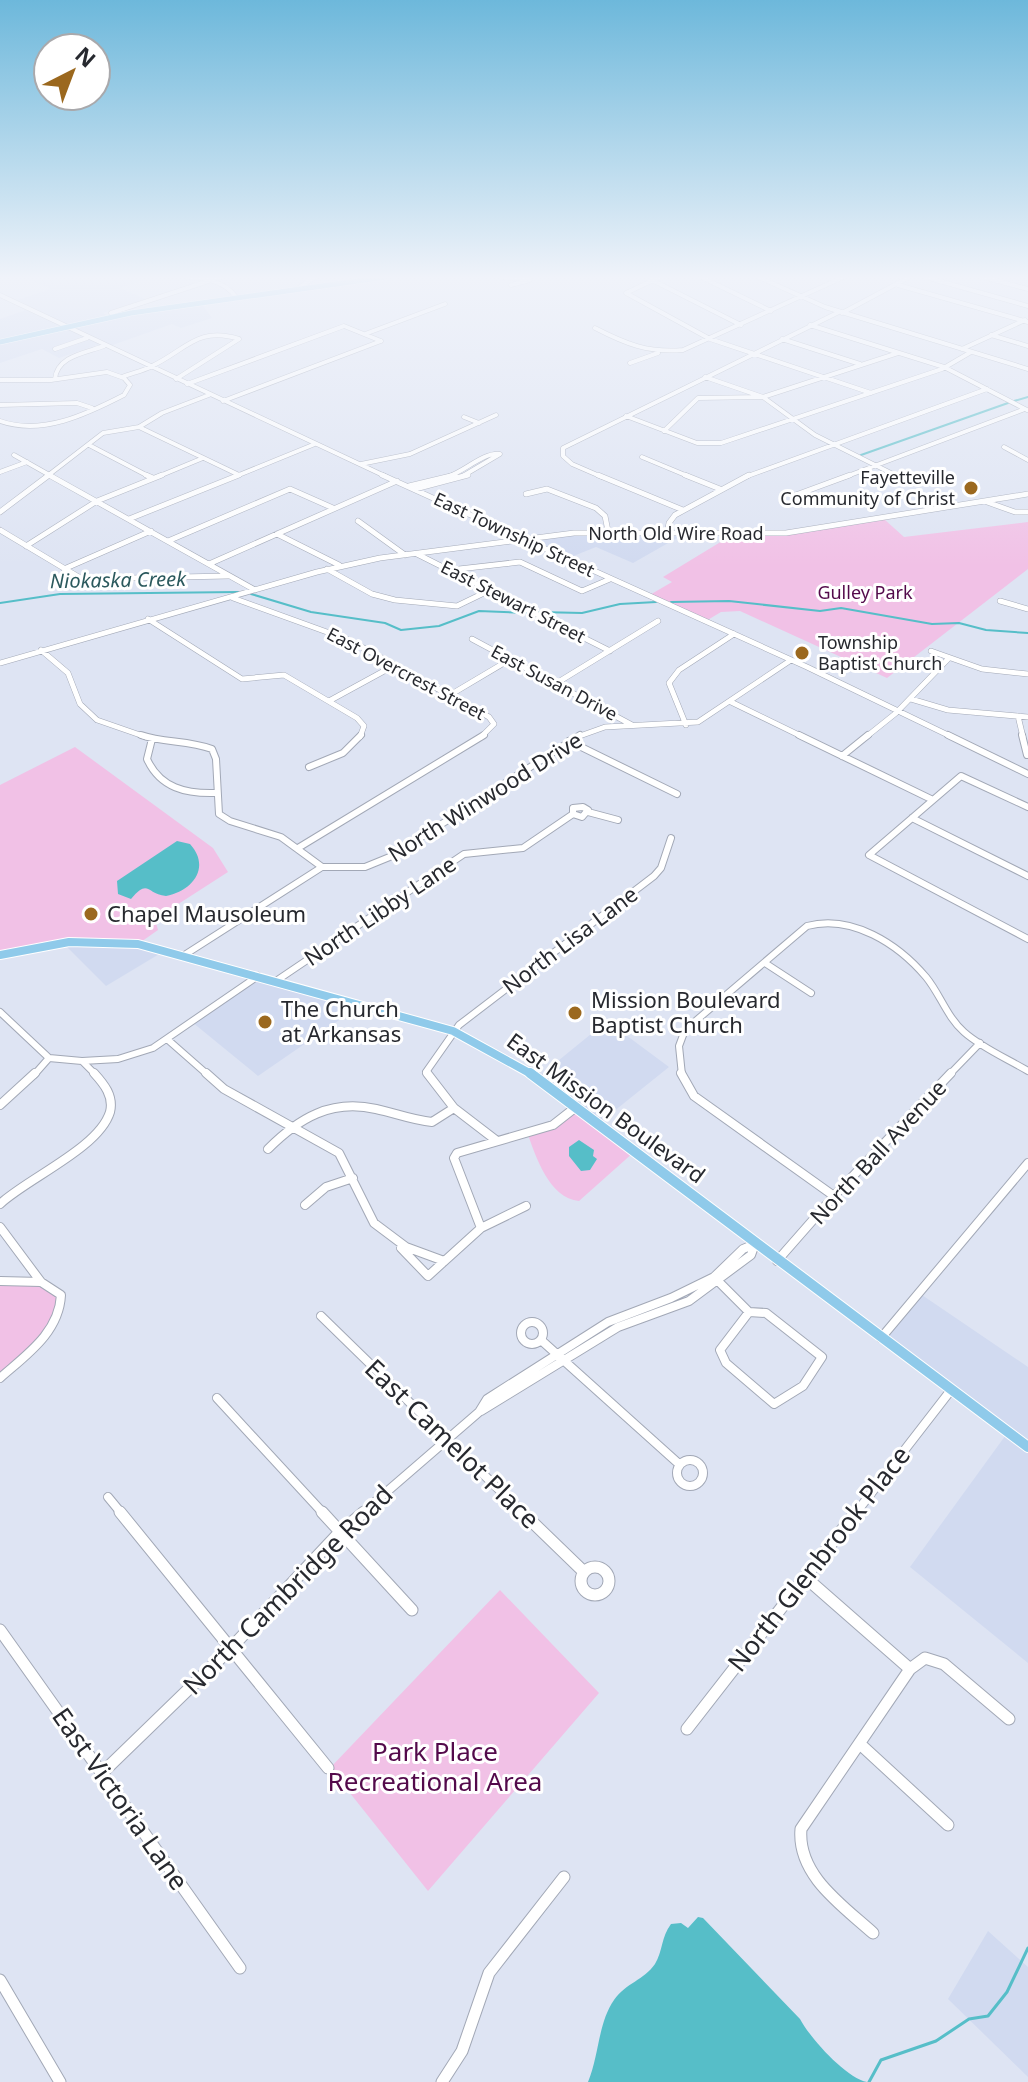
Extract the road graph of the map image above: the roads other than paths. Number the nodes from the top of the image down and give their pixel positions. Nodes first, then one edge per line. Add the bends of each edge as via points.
1 (56, 372) edge
2 (94, 372) edge
3 (96, 372) edge
4 (136, 372) edge
5 (161, 372) edge
6 (187, 372) edge
7 (219, 372) edge
8 (299, 372) edge
9 (715, 372) edge
10 (810, 372) edge
11 (839, 372) edge
12 (930, 372) edge
13 (954, 372) edge
14 (122, 377) junction
15 (705, 377) junction
16 (824, 377) junction
17 (55, 379) junction
18 (176, 379) junction
19 (0, 380) edge
20 (187, 384) junction
21 (987, 389) junction
22 (871, 393) junction
23 (209, 395) junction
24 (763, 397) junction
25 (223, 401) junction
26 (0, 405) edge
27 (92, 408) junction
28 (1026, 410) edge
29 (496, 415) dead end
30 (626, 416) junction
31 (464, 417) dead end
32 (793, 419) junction
33 (0, 421) edge
34 (479, 423) junction
35 (139, 427) junction
36 (664, 431) junction
37 (315, 444) junction
38 (833, 444) junction
39 (89, 445) junction
40 (1004, 447) dead end
41 (14, 455) dead end
42 (642, 457) dead end
43 (203, 458) junction
44 (1028, 460) edge
45 (27, 462) junction
46 (361, 464) junction
47 (875, 465) junction
48 (0, 472) edge
49 (237, 474) junction
50 (49, 475) junction
51 (153, 478) junction
52 (902, 478) dead end
53 (397, 481) junction
54 (412, 488) junction
55 (720, 489) junction
56 (526, 494) dead end
57 (1028, 494) edge
58 (793, 496) dead end
59 (97, 501) junction
60 (985, 501) junction
61 (333, 508) junction
62 (683, 510) junction
63 (0, 512) edge
64 (1028, 512) edge
65 (129, 519) junction
66 (358, 521) dead end
67 (0, 530) edge
68 (505, 530) junction
69 (151, 531) junction
70 (608, 531) junction
71 (277, 534) junction
72 (667, 534) junction
73 (524, 539) junction
74 (168, 541) junction
75 (496, 543) junction
76 (26, 546) junction
77 (415, 553) junction
78 (405, 555) junction
79 (209, 564) junction
80 (341, 566) junction
81 (64, 569) junction
82 (327, 569) junction
83 (448, 570) junction
84 (231, 576) junction
85 (610, 579) junction
86 (255, 590) junction
87 (488, 591) junction
88 (231, 597) junction
89 (1000, 601) dead end
90 (1028, 609) edge
91 (148, 619) junction
92 (658, 621) dead end
93 (734, 634) junction
94 (472, 639) dead end
95 (41, 650) junction
96 (610, 651) junction
97 (931, 651) dead end
98 (949, 658) junction
99 (509, 660) junction
100 (791, 660) junction
101 (0, 663) edge
102 (395, 665) junction
103 (1028, 674) edge
104 (555, 684) junction
105 (450, 695) junction
106 (911, 699) junction
107 (329, 701) junction
108 (731, 702) junction
109 (896, 713) junction
110 (1018, 716) junction
111 (1028, 717) edge
112 (686, 725) junction
113 (636, 727) junction
114 (152, 739) junction
115 (569, 741) junction
116 (1027, 755) edge
117 (842, 756) junction
118 (309, 767) dead end
119 (1028, 774) edge
120 (216, 793) junction
121 (677, 794) dead end
122 (933, 800) junction
123 (1028, 807) edge
124 (912, 818) junction
125 (618, 820) dead end
126 (671, 838) dead end
127 (298, 848) junction
128 (322, 867) junction
129 (1028, 876) edge
130 (1028, 939) edge
131 (186, 954) junction
132 (0, 955) edge
133 (765, 963) junction
134 (258, 976) junction
135 (276, 981) junction
136 (811, 993) dead end
137 (0, 1012) edge
138 (453, 1031) junction
139 (167, 1039) junction
140 (980, 1043) junction
141 (49, 1058) junction
142 (82, 1061) junction
143 (1028, 1071) edge
144 (0, 1105) edge
145 (576, 1107) junction
146 (454, 1108) junction
147 (291, 1125) junction
148 (497, 1141) junction
149 (268, 1149) dead end
150 (1028, 1163) edge
151 (353, 1178) junction
152 (834, 1196) junction
153 (0, 1204) edge
154 (305, 1205) dead end
155 (526, 1206) dead end
156 (0, 1227) edge
157 (481, 1228) junction
158 (755, 1244) junction
159 (400, 1246) junction
160 (444, 1261) junction
161 (777, 1261) junction
162 (716, 1280) junction
163 (0, 1281) edge
164 (41, 1282) junction
165 (749, 1312) junction
166 (321, 1316) dead end
167 (881, 1338) junction
168 (541, 1340) dead end
169 (561, 1356) junction
170 (0, 1378) edge
171 (951, 1390) junction
172 (217, 1398) dead end
173 (448, 1438) junction
174 (1028, 1447) edge
175 (679, 1464) dead end
176 (108, 1497) dead end
177 (339, 1533) junction
178 (584, 1572) dead end
179 (805, 1577) junction
180 (412, 1610) dead end
181 (0, 1630) edge
182 (231, 1648) junction
183 (910, 1669) junction
184 (1009, 1719) dead end
185 (687, 1729) dead end
186 (860, 1744) junction
187 (328, 1768) dead end
188 (101, 1774) junction
189 (948, 1825) dead end
190 (564, 1877) dead end
191 (873, 1933) dead end
192 (240, 1968) dead end
193 (0, 1980) edge
194 (60, 2082) edge
195 (442, 2082) edge

1 - 17 street
2 - 17 street
3 - 14 street
4 - 14 street
5 - 18 street, East Township Street
6 - 18 street
7 - 20 street
8 - 25 street
9 - 15 street
10 - 16 street
11 - 16 street
12 - 22 street
13 - 21 street
14 - 27 street via 130,385 124,395
15 - 24 street
15 - 30 street
16 - 22 street
16 - 24 street
17 - 19 street
18 - 20 street, East Township Street
20 - 23 street, East Township Street
21 - 28 street
21 - 38 street
22 - 32 street
23 - 25 street, East Township Street
23 - 35 street
24 - 32 street
24 - 36 street via 698,398
25 - 37 street, East Township Street
26 - 27 street via 77,403
27 - 33 street via 37,426
28 - 47 street
29 - 34 street
30 - 36 street
30 - 62 street via 566,445 563,456
31 - 34 street
32 - 36 street via 721,443 704,444
32 - 38 street
34 - 46 street via 410,454
35 - 39 street via 111,429
35 - 43 street
37 - 46 street, East Township Street
37 - 49 street
38 - 47 street
38 - 55 street
39 - 50 street
39 - 51 street
40 - 44 street
41 - 45 street
42 - 55 street
43 - 49 street
43 - 51 street
45 - 48 street
45 - 50 street
46 - 53 street, East Township Street
47 - 52 street
47 - 58 street
49 - 65 street
50 - 59 street
50 - 63 street
51 - 59 street
53 - 54 street, East Township Street
53 - 61 street
54 - 54 street via 464,476 500,454 492,453 461,473
54 - 68 street, East Township Street
55 - 62 street
56 - 70 street via 547,489 596,508 604,513
57 - 60 street, North Old Wire Road
59 - 65 street
59 - 76 street
60 - 64 street
60 - 72 street, North Old Wire Road via 786,533
61 - 71 street
61 - 74 street via 290,489
62 - 72 street via 670,520
65 - 69 street
66 - 78 street
67 - 76 street
68 - 73 street, East Township Street
68 - 75 street via 509,537
69 - 74 street
69 - 81 street
70 - 72 street, North Old Wire Road
70 - 73 street, North Old Wire Road
71 - 79 street
71 - 80 street
73 - 75 street, North Old Wire Road
73 - 85 street, East Township Street
74 - 79 street
75 - 77 street, North Old Wire Road
76 - 81 street
77 - 78 street, North Old Wire Road
77 - 83 street, East Stewart Street
78 - 80 street, North Old Wire Road
79 - 84 street
80 - 82 street, North Old Wire Road
81 - 84 street via 89,580
82 - 86 street, North Old Wire Road
82 - 87 street via 372,594 395,600 457,606
83 - 85 street via 520,562 582,591
83 - 87 street, East Stewart Street
84 - 86 street
85 - 93 street, East Township Street
86 - 88 street, North Old Wire Road
87 - 96 street, East Stewart Street
88 - 91 street, North Old Wire Road
88 - 102 street, East Overcrest Street via 335,633
89 - 90 street
91 - 95 street, North Old Wire Road
91 - 107 street via 242,679 284,675
92 - 96 street
93 - 100 street, East Township Street
93 - 112 street via 679,670 669,683
94 - 99 street, East Susan Drive
95 - 101 street, North Old Wire Road
95 - 114 street via 68,673 91,717
96 - 104 street
97 - 98 street
98 - 103 street via 989,671
98 - 106 street
99 - 104 street, East Susan Drive
99 - 105 street
100 - 108 street, North Winwood Drive
100 - 109 street, East Township Street
102 - 105 street, East Overcrest Street
102 - 107 street
104 - 113 street, East Susan Drive
105 - 127 street, East Overcrest Street via 489,717 493,728
106 - 109 street
106 - 110 street via 948,710
107 - 118 street via 357,718 364,734
108 - 112 street, North Winwood Drive via 705,720
108 - 117 street
109 - 117 street
109 - 119 street, East Township Street
110 - 111 street
110 - 116 street
112 - 113 street, North Winwood Drive
113 - 115 street, North Winwood Drive via 605,727
114 - 120 street via 147,759 159,779 192,794
114 - 120 street via 191,741 212,749
115 - 121 street
115 - 128 street, North Winwood Drive via 378,864
117 - 122 street
120 - 127 street via 222,816 274,833
122 - 123 street via 961,776
122 - 124 street
124 - 129 street
124 - 130 street via 869,855
125 - 135 street, North Libby Lane via 573,814 523,848 464,854
126 - 138 street, North Lisa Lane via 654,876
127 - 128 street
128 - 131 street
131 - 132 main road, East Mission Boulevard via 95,940
131 - 134 main road, East Mission Boulevard
133 - 136 street
133 - 140 street via 811,923 869,932 888,941 926,977 957,1025
133 - 152 street via 681,1036 681,1072 694,1096
134 - 135 main road, East Mission Boulevard
134 - 139 street
135 - 138 main road, East Mission Boulevard
137 - 141 street
138 - 145 main road, East Mission Boulevard via 510,1059
138 - 146 street, North Lisa Lane via 426,1072
139 - 142 street via 128,1057
139 - 147 street via 224,1089
140 - 143 street
140 - 152 street, North Ball Avenue
141 - 142 street
141 - 144 street
142 - 153 street via 105,1084 112,1109 108,1121
145 - 148 street via 553,1125
145 - 158 main road, East Mission Boulevard
146 - 147 street via 432,1122 365,1107 321,1108
146 - 148 street
147 - 149 street
147 - 151 street via 339,1153
148 - 157 street via 455,1155
150 - 167 street
151 - 154 street via 326,1187
151 - 159 street via 365,1210
152 - 161 street, North Ball Avenue
155 - 157 street
156 - 164 street
157 - 160 street
158 - 161 main road, East Mission Boulevard
158 - 162 street, North Cambridge Road via 751,1255
159 - 160 street
159 - 160 street via 428,1276
161 - 167 main road, East Mission Boulevard
162 - 165 street
162 - 169 street, North Cambridge Road via 689,1301 630,1321
163 - 164 street
164 - 170 street via 61,1295 63,1307 48,1331
165 - 165 street via 766,1313 822,1357 790,1399 774,1404 726,1363 720,1350
166 - 173 street, East Camelot Place
167 - 171 main road, East Mission Boulevard
168 - 169 street
169 - 173 street, North Cambridge Road
169 - 175 street
171 - 174 main road, East Mission Boulevard
171 - 179 street, North Glenbrook Place
172 - 177 street
173 - 177 street, North Cambridge Road
173 - 178 street, East Camelot Place
176 - 182 street
177 - 180 street
177 - 182 street, North Cambridge Road
179 - 183 street
179 - 185 street, North Glenbrook Place
181 - 188 street, East Victoria Lane
182 - 187 street
182 - 188 street, North Cambridge Road
183 - 184 street via 925,1658 944,1664
183 - 186 street
186 - 189 street
186 - 191 street via 801,1829 799,1849 807,1868
188 - 192 street, East Victoria Lane
190 - 195 street via 489,1973 462,2051
193 - 194 street

